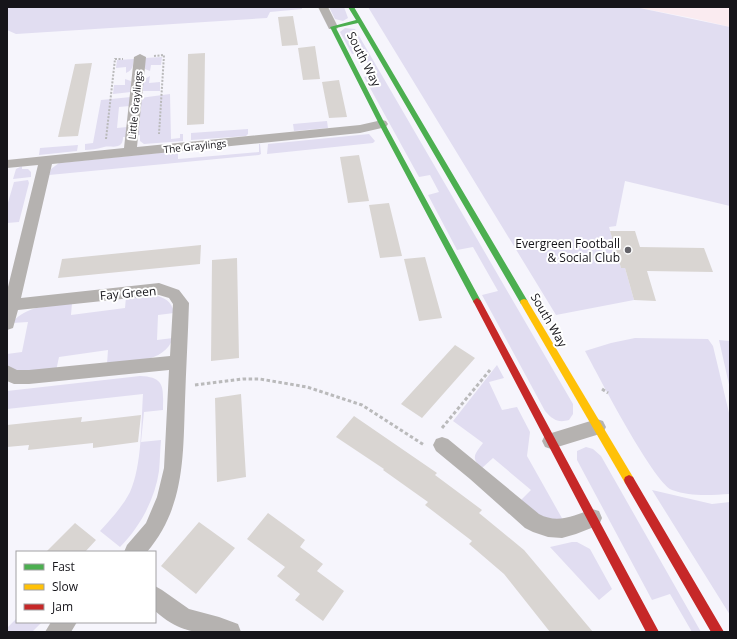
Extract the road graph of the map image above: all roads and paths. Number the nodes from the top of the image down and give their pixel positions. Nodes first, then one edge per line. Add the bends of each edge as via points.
1 (323, 7) edge
2 (351, 7) edge
3 (359, 21) junction
4 (333, 27) junction
5 (140, 57) dead end
6 (382, 124) junction
7 (130, 152) junction
8 (46, 160) junction
9 (7, 164) edge
10 (12, 305) junction
11 (7, 324) edge
12 (177, 362) junction
13 (493, 367) dead end
14 (7, 372) edge
15 (188, 386) dead end
16 (597, 427) junction
17 (436, 440) junction
18 (551, 441) junction
19 (592, 518) junction
20 (135, 551) edge
21 (156, 598) edge
22 (65, 623) edge
23 (56, 632) edge
24 (230, 632) edge
25 (653, 632) edge
26 (718, 632) edge

1 - 4 street, South Way
2 - 3 street, South Way
3 - 4 street, South Way
3 - 16 street, South Way
4 - 6 street, South Way
5 - 7 street, Little Graylings
6 - 7 street, The Graylings via 360,129
6 - 18 street, South Way
7 - 8 street, The Graylings
8 - 9 street, The Graylings
8 - 10 street
10 - 11 street
10 - 12 street, Fay Green via 150,290 167,291 174,294 181,303
12 - 14 street via 29,377 14,377
12 - 20 street, Fay Green via 173,468 167,497 153,530
13 - 17 path
15 - 17 path via 243,379 293,384 362,406 426,446
16 - 18 street
16 - 26 street, South Way
17 - 19 street via 542,527 564,528
18 - 19 street, South Way
19 - 25 street, South Way
21 - 24 street via 183,619 221,627
22 - 23 street

